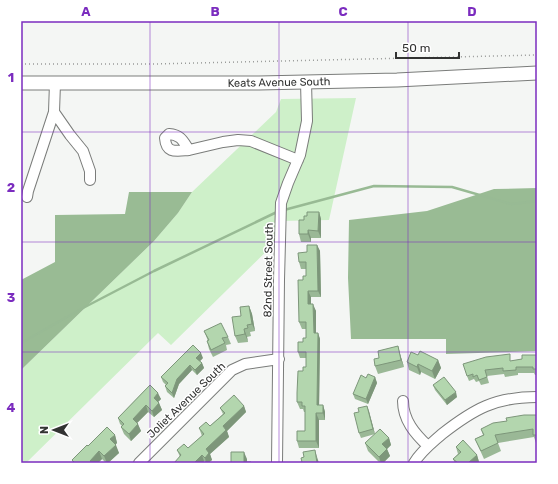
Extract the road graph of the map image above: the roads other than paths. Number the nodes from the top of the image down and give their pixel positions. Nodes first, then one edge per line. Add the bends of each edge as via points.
1 (537, 73) edge
2 (306, 82) junction
3 (21, 83) edge
4 (54, 83) junction
5 (54, 112) junction
6 (189, 150) dead end
7 (298, 160) junction
8 (90, 180) dead end
9 (27, 197) dead end
10 (279, 359) junction
11 (537, 397) edge
12 (403, 401) dead end
13 (428, 446) junction
14 (139, 463) edge
15 (277, 463) edge
16 (414, 463) edge

1 - 2 main road, Keats Avenue South
2 - 4 main road, Keats Avenue South
2 - 7 street, 82nd Street South via 307,121
3 - 4 main road, Keats Avenue South
4 - 5 street
5 - 8 street via 83,151 90,171
5 - 9 street
6 - 7 street via 223,142 251,141
7 - 10 street, 82nd Street South via 282,203
10 - 14 street, Joliet Avenue South via 245,364 232,370
10 - 15 street, 82nd Street South
11 - 13 street via 493,402 466,416
12 - 13 street via 403,408 411,427
13 - 16 street

